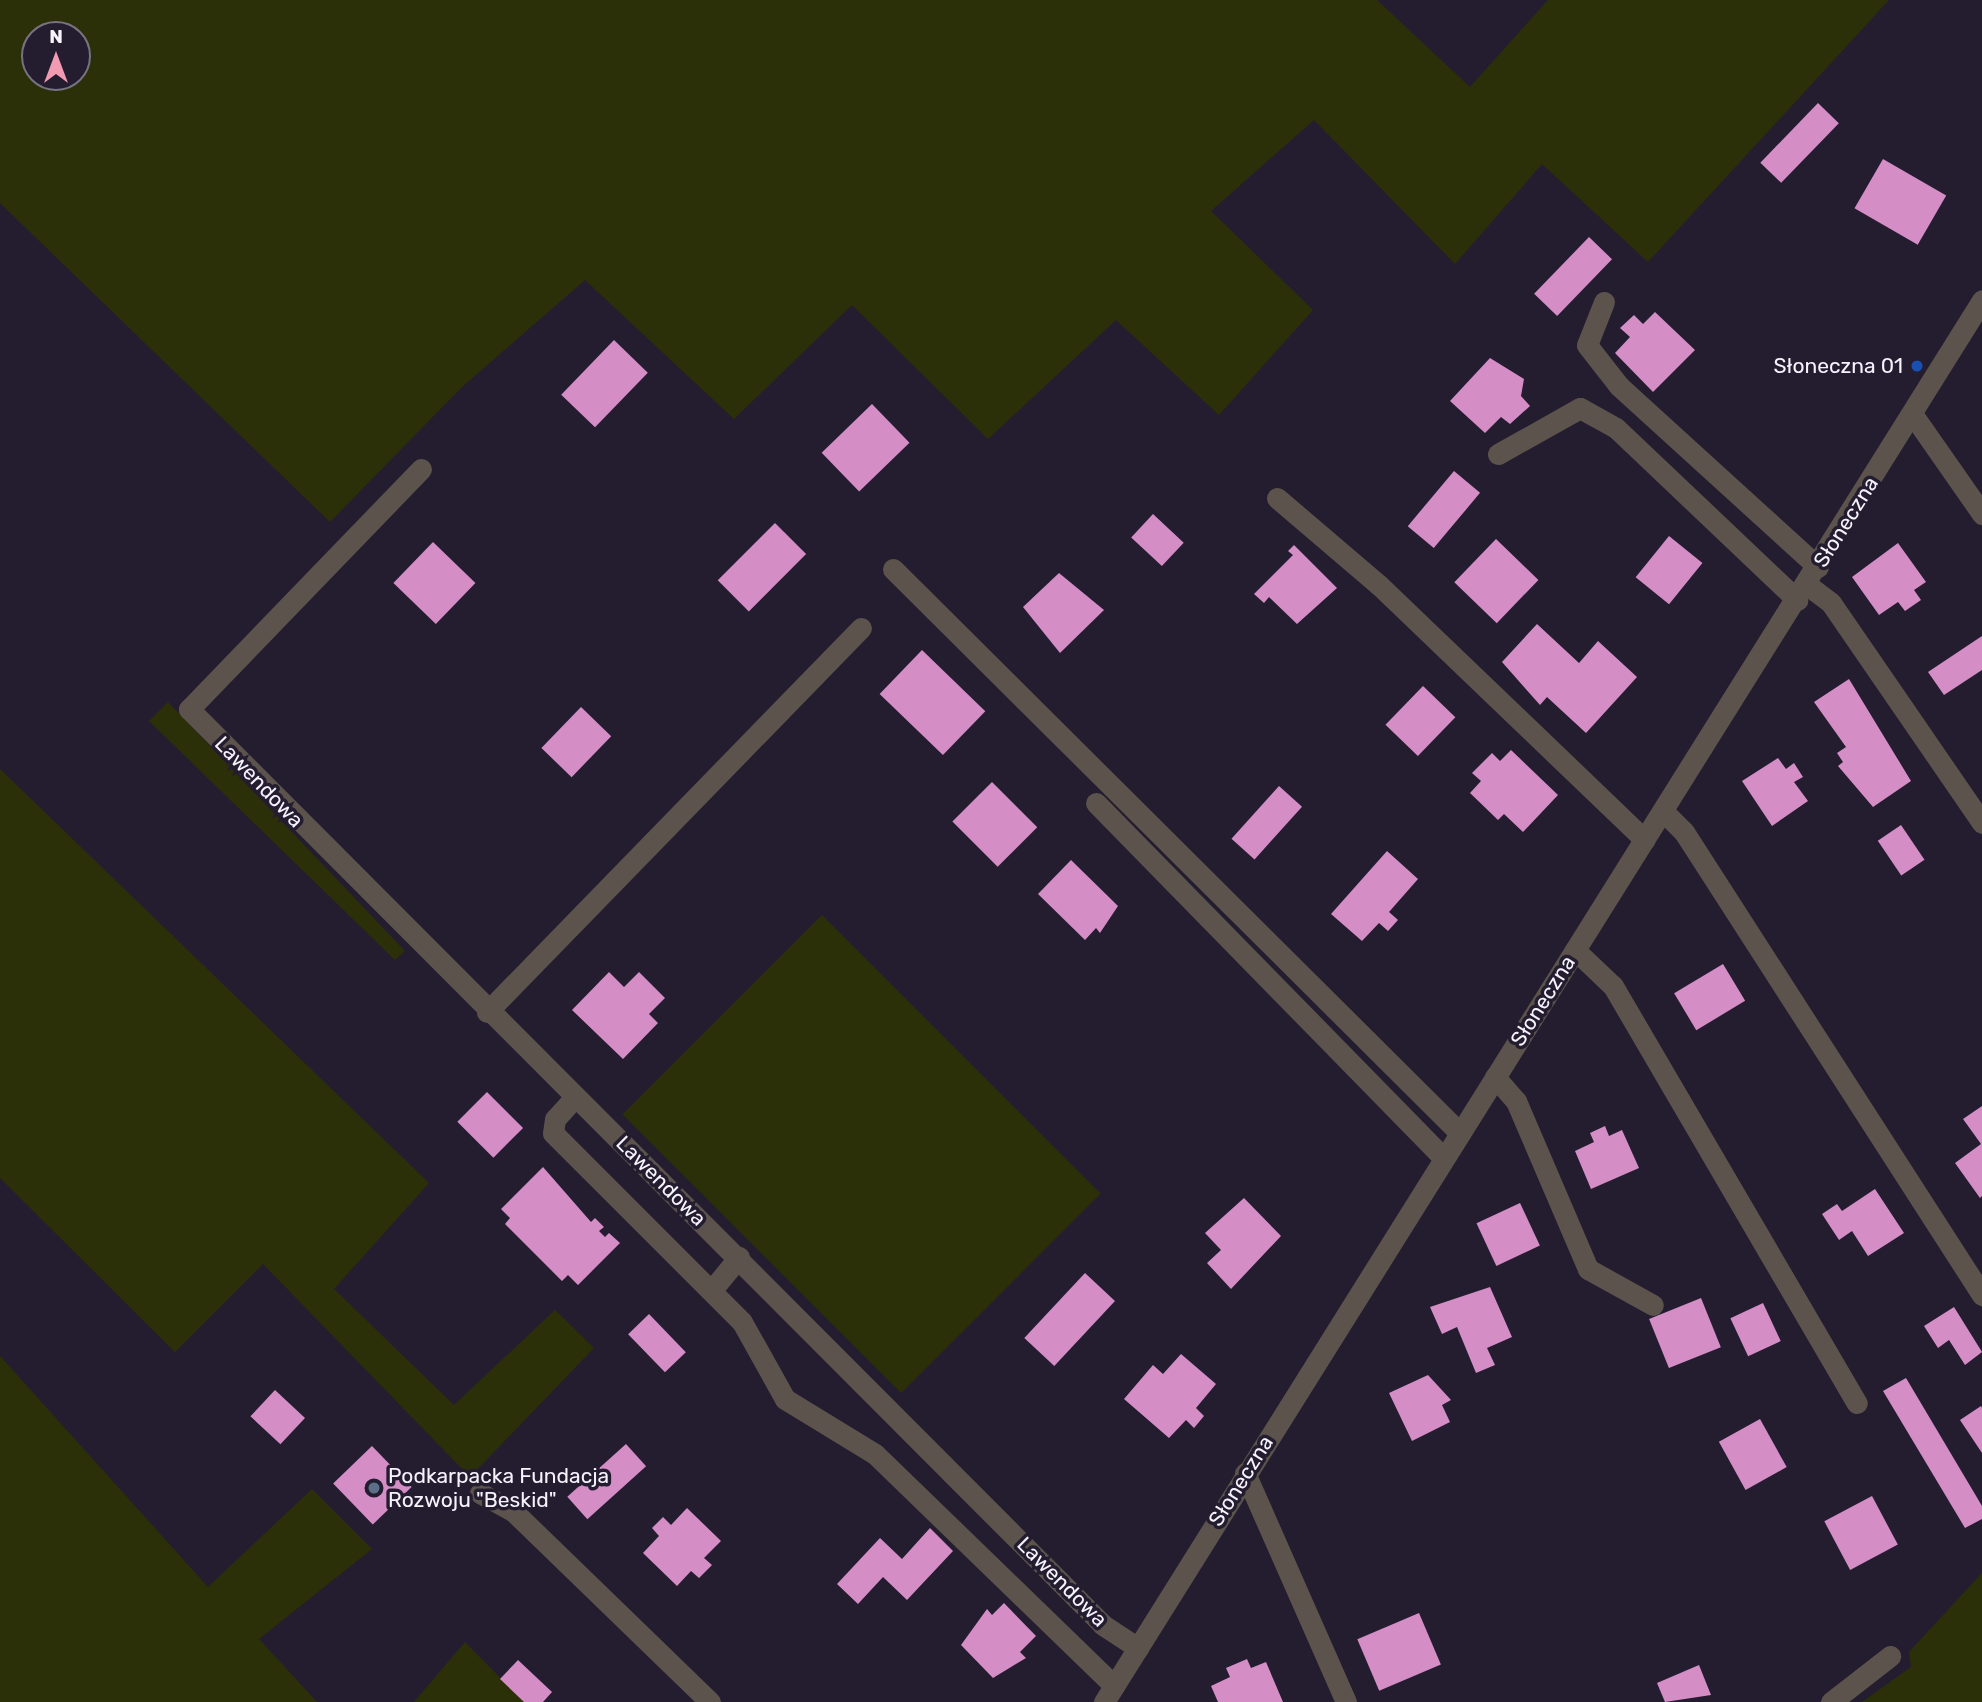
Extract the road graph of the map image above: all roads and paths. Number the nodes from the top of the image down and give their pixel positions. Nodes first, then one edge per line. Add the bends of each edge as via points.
1 (1982, 300) edge
2 (1604, 302) dead end
3 (1913, 415) junction
4 (1498, 454) dead end
5 (421, 469) dead end
6 (1277, 498) dead end
7 (1982, 514) edge
8 (893, 569) dead end
9 (1807, 584) junction
10 (861, 628) dead end
11 (1096, 803) dead end
12 (1663, 811) junction
13 (1982, 822) edge
14 (1645, 840) junction
15 (1575, 950) junction
16 (487, 1012) junction
17 (1495, 1077) junction
18 (575, 1097) junction
19 (1460, 1133) junction
20 (1444, 1158) junction
21 (739, 1257) junction
22 (710, 1291) junction
23 (1982, 1295) edge
24 (1653, 1306) dead end
25 (1857, 1403) dead end
26 (1245, 1473) junction
27 (480, 1493) dead end
28 (1138, 1648) junction
29 (1890, 1656) dead end
30 (1109, 1694) edge
31 (710, 1702) edge
32 (1346, 1702) edge
33 (1830, 1702) edge

1 - 3 street, Słoneczna
2 - 9 street via 1587,345 1619,386
3 - 7 street
3 - 9 street, Słoneczna
4 - 9 street via 1580,408 1616,428
5 - 16 street, Lawendowa via 189,709
6 - 14 street via 1378,585
8 - 19 street
9 - 12 street, Słoneczna
9 - 13 street via 1830,603
10 - 16 street
11 - 20 street
12 - 14 street, Słoneczna
12 - 23 street via 1684,832
14 - 15 street, Słoneczna
15 - 17 street, Słoneczna
15 - 25 street via 1613,986
16 - 18 street, Lawendowa
17 - 19 street, Słoneczna
17 - 24 street via 1516,1101 1588,1269
18 - 21 street, Lawendowa
18 - 22 street via 555,1119 553,1133
19 - 20 street, Słoneczna
20 - 26 street, Słoneczna
21 - 22 street
21 - 28 street, Lawendowa via 1103,1625
22 - 30 street via 751,1333 785,1399 875,1454
26 - 28 street, Słoneczna
26 - 32 street
27 - 31 street via 514,1513
28 - 30 street, Słoneczna
29 - 33 street

